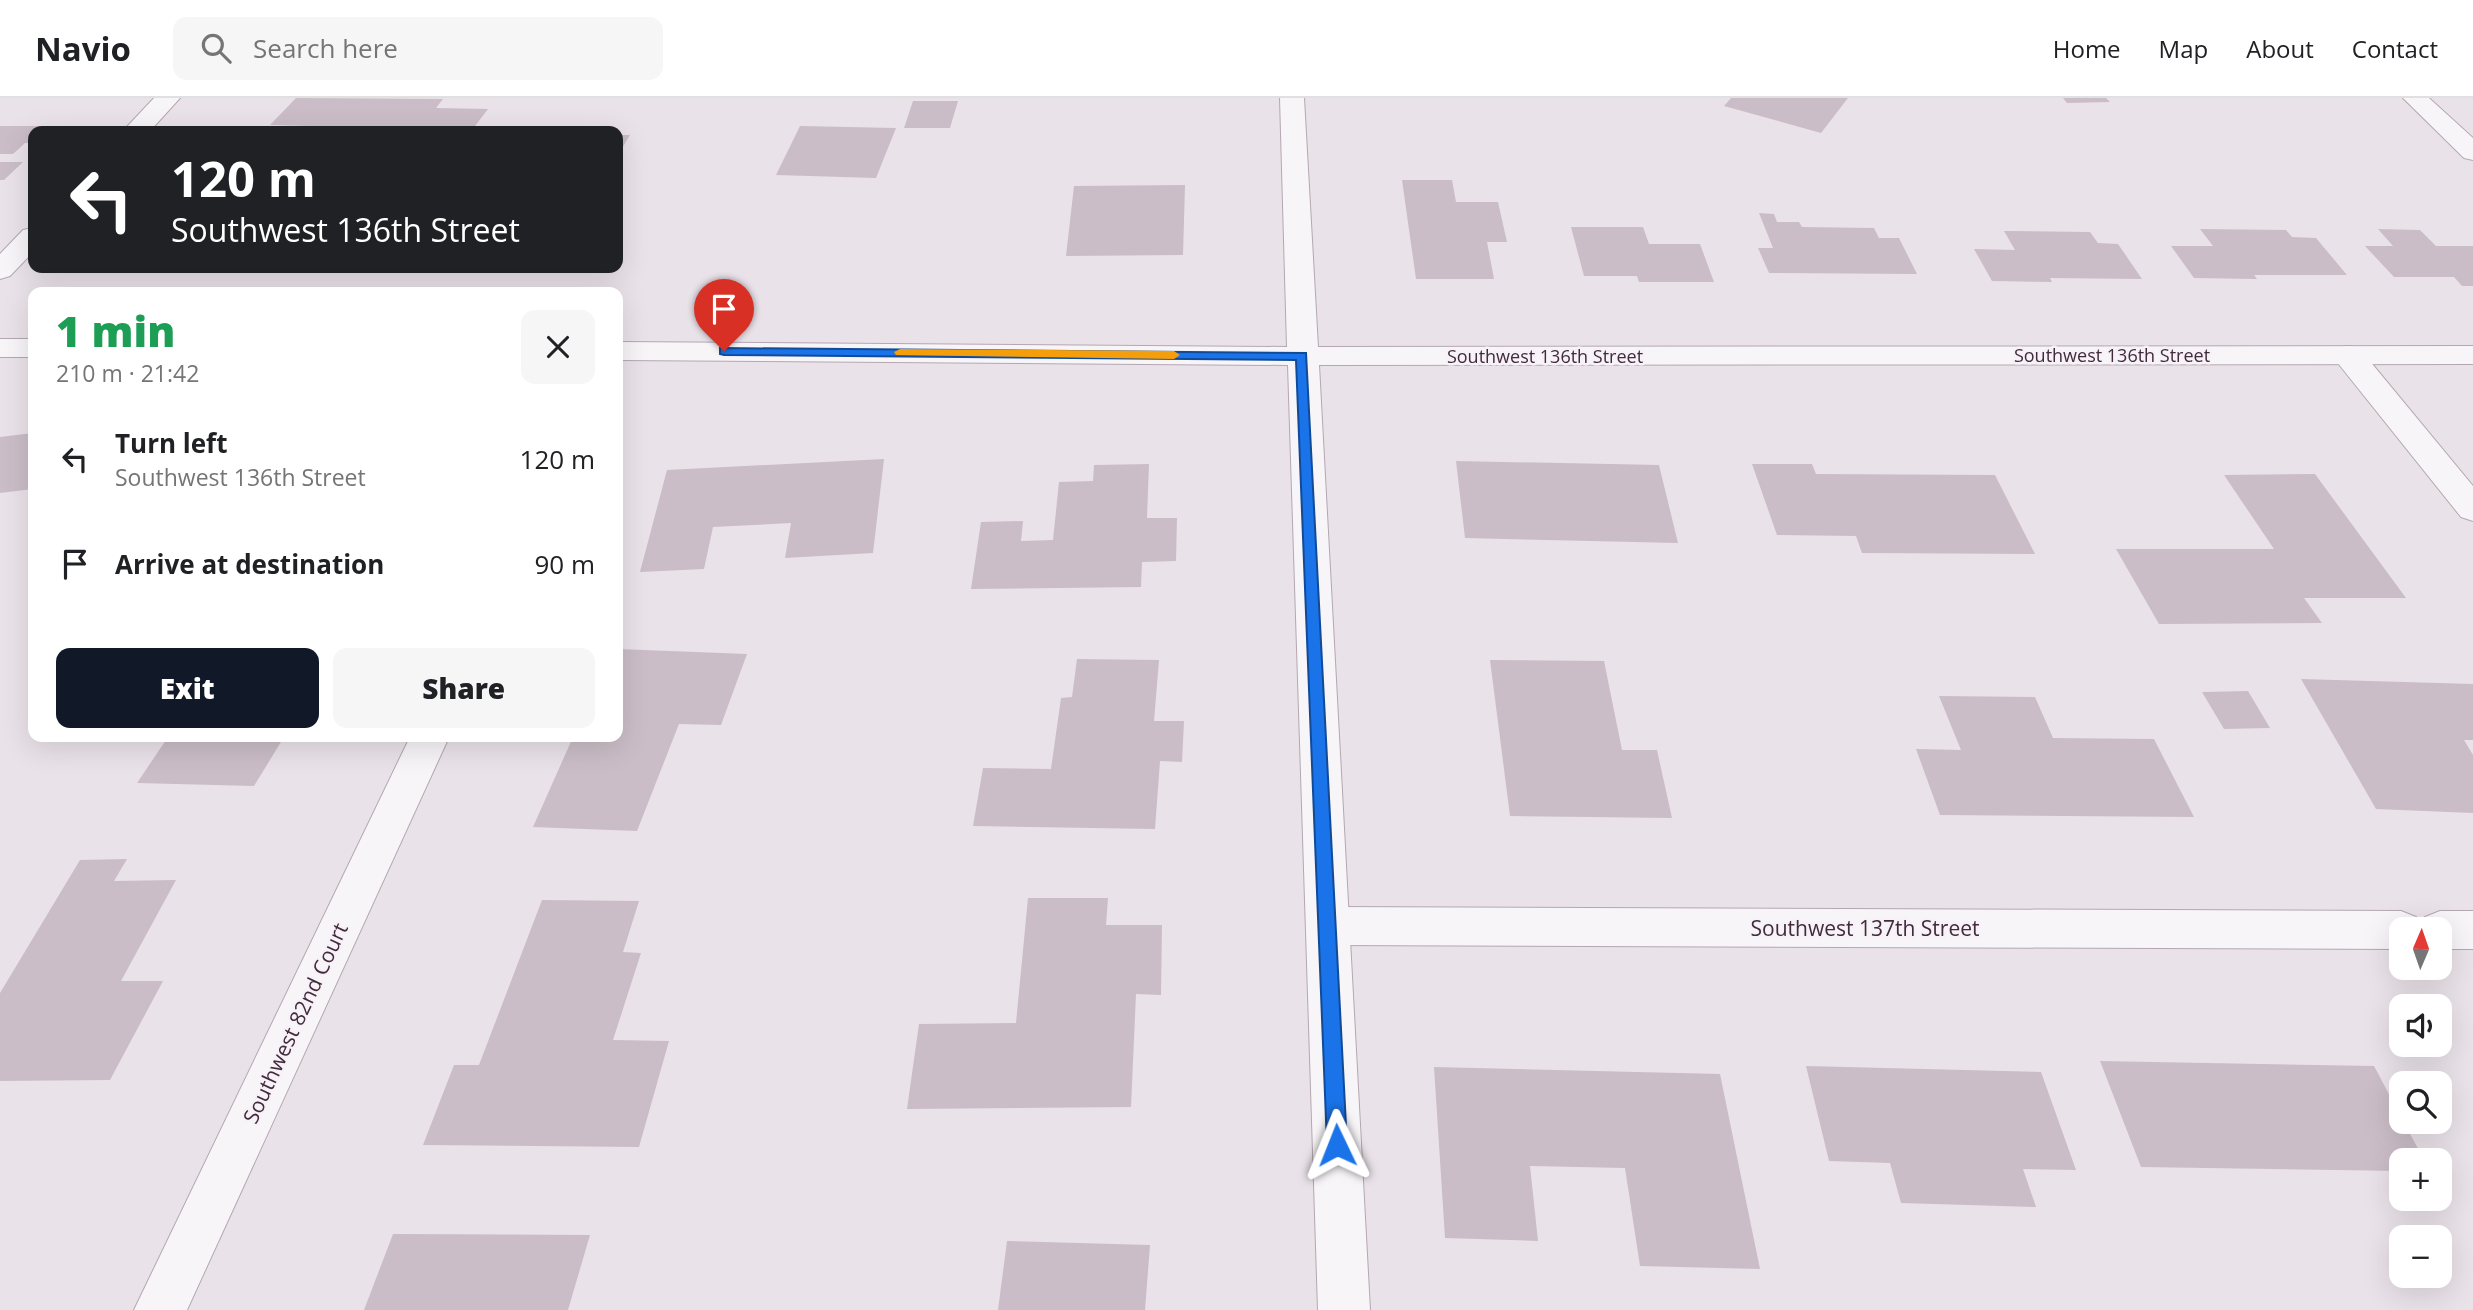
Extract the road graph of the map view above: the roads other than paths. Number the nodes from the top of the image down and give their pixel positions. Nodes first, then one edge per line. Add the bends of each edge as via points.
1 (168, 98) edge
2 (1292, 98) edge
3 (2415, 98) edge
4 (141, 126) edge
5 (2473, 152) edge
6 (28, 241) edge
7 (0, 270) edge
8 (0, 348) edge
9 (28, 348) edge
10 (623, 351) edge
11 (2348, 355) junction
12 (2473, 355) edge
13 (1302, 356) junction
14 (2473, 509) edge
15 (427, 742) edge
16 (1329, 926) junction
17 (2389, 929) edge
18 (2452, 930) edge
19 (2473, 930) edge
20 (160, 1310) edge
21 (1344, 1310) edge

1 - 4 street
2 - 13 street
3 - 5 street
6 - 7 street
8 - 9 street
10 - 13 street, Southwest 136th Street
11 - 12 street, Southwest 136th Street
11 - 13 street, Southwest 136th Street
11 - 14 street
13 - 16 street
15 - 20 street, Southwest 82nd Court
16 - 17 street, Southwest 137th Street
16 - 21 street
18 - 19 street

